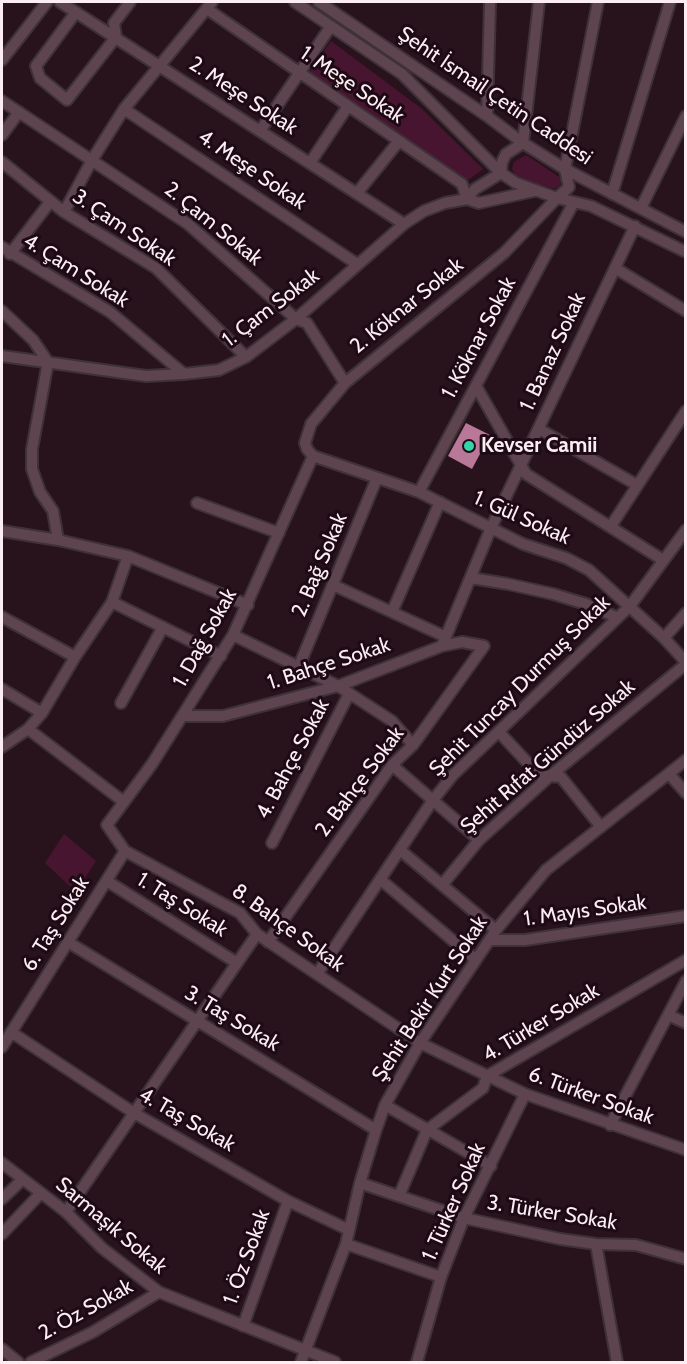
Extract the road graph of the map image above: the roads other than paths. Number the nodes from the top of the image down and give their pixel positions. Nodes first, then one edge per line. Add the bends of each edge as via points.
1 (47, 2) edge
2 (60, 2) edge
3 (130, 2) edge
4 (295, 2) edge
5 (319, 2) edge
6 (490, 2) edge
7 (539, 2) edge
8 (598, 2) edge
9 (670, 2) edge
10 (209, 5) edge
11 (76, 12) junction
12 (331, 27) junction
13 (116, 37) junction
14 (2, 60) edge
15 (159, 65) junction
16 (300, 73) junction
17 (2, 101) edge
18 (348, 106) junction
19 (124, 109) junction
20 (19, 112) junction
21 (487, 116) junction
22 (686, 116) edge
23 (260, 130) junction
24 (2, 135) edge
25 (399, 141) junction
26 (523, 143) junction
27 (92, 160) junction
28 (2, 162) edge
29 (310, 163) junction
30 (565, 169) junction
31 (501, 173) junction
32 (534, 191) junction
33 (357, 193) junction
34 (612, 194) junction
35 (557, 198) junction
36 (467, 199) junction
37 (50, 202) junction
38 (574, 202) junction
39 (641, 208) junction
40 (64, 212) junction
41 (404, 224) junction
42 (635, 226) junction
43 (686, 232) edge
44 (6, 251) edge
45 (686, 252) edge
46 (357, 264) junction
47 (615, 268) junction
48 (2, 311) edge
49 (686, 311) edge
50 (296, 320) junction
51 (2, 356) edge
52 (246, 357) junction
53 (48, 362) junction
54 (184, 374) junction
55 (345, 382) junction
56 (476, 386) junction
57 (686, 411) edge
58 (539, 429) junction
59 (313, 456) junction
60 (521, 465) junction
61 (377, 478) junction
62 (637, 485) junction
63 (419, 492) junction
64 (440, 502) junction
65 (197, 503) dead end
66 (611, 526) junction
67 (491, 528) junction
68 (686, 530) edge
69 (2, 531) edge
70 (279, 533) junction
71 (58, 540) junction
72 (128, 556) junction
73 (663, 560) junction
74 (471, 578) junction
75 (333, 585) junction
76 (112, 602) junction
77 (248, 605) junction
78 (630, 606) junction
79 (392, 612) junction
80 (686, 613) edge
81 (2, 617) edge
82 (616, 617) junction
83 (163, 627) junction
84 (233, 635) junction
85 (664, 638) junction
86 (444, 642) junction
87 (484, 646) joint
88 (221, 656) junction
89 (75, 657) junction
90 (686, 663) edge
91 (299, 666) junction
92 (338, 686) junction
93 (2, 689) edge
94 (350, 694) junction
95 (121, 703) dead end
96 (42, 712) junction
97 (183, 717) junction
98 (28, 729) junction
99 (499, 732) junction
100 (413, 745) junction
101 (2, 747) edge
102 (686, 760) edge
103 (392, 765) junction
104 (669, 774) junction
105 (550, 776) junction
106 (686, 793) edge
107 (433, 801) junction
108 (124, 802) junction
109 (107, 825) joint
110 (601, 827) junction
111 (479, 840) junction
112 (272, 843) dead end
113 (400, 850) junction
114 (125, 851) junction
115 (381, 880) junction
116 (107, 881) junction
117 (442, 885) junction
118 (686, 916) edge
119 (496, 930) junction
120 (257, 934) junction
121 (490, 940) junction
122 (68, 942) junction
123 (268, 942) junction
124 (476, 960) junction
125 (686, 960) edge
126 (237, 963) junction
127 (316, 974) junction
128 (686, 981) edge
129 (668, 1015) junction
130 (197, 1021) junction
131 (686, 1023) edge
132 (11, 1032) junction
133 (420, 1043) junction
134 (2, 1047) edge
135 (487, 1076) junction
136 (525, 1094) junction
137 (385, 1105) junction
138 (134, 1113) junction
139 (610, 1125) junction
140 (376, 1130) junction
141 (428, 1130) junction
142 (686, 1150) edge
143 (2, 1163) edge
144 (491, 1166) junction
145 (23, 1179) junction
146 (360, 1183) junction
147 (41, 1193) junction
148 (399, 1196) junction
149 (2, 1199) edge
150 (288, 1201) junction
151 (66, 1212) junction
152 (464, 1218) junction
153 (350, 1230) junction
154 (2, 1234) edge
155 (346, 1244) junction
156 (596, 1244) junction
157 (686, 1259) edge
158 (441, 1277) junction
159 (159, 1292) junction
160 (243, 1326) junction
161 (2, 1349) edge
162 (304, 1357) edge
163 (18, 1362) edge
164 (31, 1362) edge
165 (335, 1362) edge
166 (417, 1362) edge
167 (617, 1362) edge

1 - 14 street
2 - 11 street, 2. Meşe Sokak
3 - 13 street via 114,23
4 - 12 street, Şehit İsmail Çetin Caddesi
5 - 21 street, Şehit İsmail Çetin Caddesi
6 - 21 street
7 - 26 street
8 - 30 street
9 - 34 street
10 - 15 street
10 - 16 street, 1. Meşe Sokak
11 - 13 street, 2. Meşe Sokak
11 - 13 street via 36,66 40,78 67,100
12 - 16 street
12 - 31 street, Şehit İsmail Çetin Caddesi via 402,74
13 - 15 street, 2. Meşe Sokak
15 - 19 street
15 - 23 street, 2. Meşe Sokak
16 - 18 street, 1. Meşe Sokak
16 - 23 street
17 - 20 street, 2. Çam Sokak
18 - 25 street, 1. Meşe Sokak
18 - 29 street
19 - 27 street
19 - 46 street, 4. Meşe Sokak
20 - 24 street
20 - 27 street, 2. Çam Sokak
21 - 26 street, Şehit İsmail Çetin Caddesi
22 - 39 street
23 - 29 street, 2. Meşe Sokak
25 - 33 street
25 - 36 street, 1. Meşe Sokak via 462,184
26 - 30 street, Şehit İsmail Çetin Caddesi
26 - 31 street via 506,154
27 - 40 street
27 - 50 street, 2. Çam Sokak via 188,224
28 - 37 street, 3. Çam Sokak
29 - 33 street, 2. Meşe Sokak
30 - 34 street, Şehit İsmail Çetin Caddesi
30 - 35 street via 569,187
31 - 32 street, Şehit İsmail Çetin Caddesi
31 - 36 street via 475,189
32 - 35 street, Şehit İsmail Çetin Caddesi
32 - 36 street via 479,203
33 - 41 street, 2. Meşe Sokak
34 - 39 street, Şehit İsmail Çetin Caddesi
35 - 38 street, Şehit İsmail Çetin Caddesi
35 - 55 street, 2. Köknar Sokak via 504,253
36 - 41 street, 1. Çam Sokak via 434,207
37 - 40 street, 3. Çam Sokak
37 - 44 street
38 - 42 street, Şehit İsmail Çetin Caddesi
38 - 56 street, 1. Köknar Sokak
39 - 43 street, Şehit İsmail Çetin Caddesi
40 - 52 street, 3. Çam Sokak via 156,268
41 - 46 street, 1. Çam Sokak
42 - 45 street, Şehit İsmail Çetin Caddesi
42 - 47 street, 1. Banaz Sokak
44 - 54 street, 4. Çam Sokak via 110,312
46 - 50 street, 1. Çam Sokak
47 - 49 street
47 - 58 street, 1. Banaz Sokak
48 - 53 street via 33,340
50 - 52 street, 1. Çam Sokak
50 - 55 street, 2. Çam Sokak via 307,323
51 - 53 street, 1. Çam Sokak
52 - 54 street, 1. Çam Sokak via 219,369
53 - 54 street, 1. Çam Sokak via 146,376
53 - 71 street via 32,469 40,492 53,511
55 - 59 street, 2. Köknar Sokak via 311,424 305,443
56 - 60 street
56 - 63 street, 1. Köknar Sokak
57 - 62 street
58 - 60 street, 1. Banaz Sokak
58 - 62 street
59 - 61 street, 1. Gül Sokak
59 - 70 street, 1. Dağ Sokak
60 - 66 street via 526,474
60 - 67 street, 1. Banaz Sokak
61 - 63 street, 1. Gül Sokak
61 - 75 street, 2. Bağ Sokak
62 - 66 street
63 - 64 street, 1. Gül Sokak
64 - 67 street, 1. Gül Sokak
64 - 79 street
65 - 70 street
66 - 73 street
67 - 74 street, 1. Banaz Sokak
67 - 78 street, 1. Gül Sokak via 589,570
68 - 73 street, Şehit Tuncay Durmuş Sokak
69 - 71 street
70 - 77 street, 1. Dağ Sokak
71 - 72 street
72 - 76 street
72 - 77 street
73 - 78 street, Şehit Tuncay Durmuş Sokak
74 - 82 street via 553,594
74 - 86 street, 1. Banaz Sokak
75 - 79 street
75 - 91 street, 2. Bağ Sokak
76 - 83 street
76 - 89 street
77 - 84 street, 1. Dağ Sokak
78 - 82 street, Şehit Tuncay Durmuş Sokak
78 - 85 street, 1. Gül Sokak
79 - 86 street
80 - 85 street
81 - 89 street
82 - 99 street, Şehit Tuncay Durmuş Sokak
83 - 88 street
83 - 95 street
84 - 88 street, 1. Dağ Sokak
84 - 91 street
85 - 90 street, 1. Gül Sokak
86 - 87 street, 1. Bahçe Sokak
86 - 92 street, 1. Bahçe Sokak
87 - 100 street, 2. Bahçe Sokak
88 - 97 street, 1. Dağ Sokak
89 - 96 street
90 - 105 street, Şehit Rıfat Gündüz Sokak
91 - 92 street
92 - 94 street
92 - 97 street, 1. Bahçe Sokak via 223,716
93 - 96 street
94 - 100 street via 392,721
94 - 112 street, 4. Bahçe Sokak
96 - 98 street
97 - 108 street, 1. Dağ Sokak
98 - 101 street
98 - 108 street
99 - 105 street via 539,775
99 - 107 street, Şehit Tuncay Durmuş Sokak via 453,775
100 - 103 street, 2. Bahçe Sokak
102 - 104 street, Şehit Bekir Kurt Sokak
103 - 107 street
103 - 123 street, 2. Bahçe Sokak
104 - 106 street
104 - 110 street, Şehit Bekir Kurt Sokak
105 - 110 street via 561,777
105 - 111 street, Şehit Rıfat Gündüz Sokak
107 - 111 street
107 - 113 street, Şehit Tuncay Durmuş Sokak
108 - 109 street, 1. Dağ Sokak
109 - 114 street, 8. Bahçe Sokak
110 - 119 street, Şehit Bekir Kurt Sokak via 546,870
111 - 117 street, Şehit Rıfat Gündüz Sokak
113 - 115 street, Şehit Tuncay Durmuş Sokak
113 - 117 street
114 - 116 street, 6. Taş Sokak
114 - 120 street, 8. Bahçe Sokak via 240,913
115 - 124 street
115 - 127 street, Şehit Tuncay Durmuş Sokak
116 - 122 street, 6. Taş Sokak
116 - 126 street, 1. Taş Sokak
117 - 119 street
118 - 121 street, 1. Mayıs Sokak via 525,940
119 - 121 street, Şehit Bekir Kurt Sokak
120 - 123 street, 8. Bahçe Sokak
120 - 126 street
121 - 124 street, Şehit Bekir Kurt Sokak
122 - 130 street, 3. Taş Sokak
122 - 132 street, 6. Taş Sokak
123 - 127 street, 8. Bahçe Sokak
124 - 133 street, Şehit Bekir Kurt Sokak
125 - 135 street, 4. Türker Sokak
126 - 130 street
127 - 133 street, 8. Bahçe Sokak
128 - 129 street
129 - 131 street
129 - 139 street
130 - 138 street
130 - 140 street, 3. Taş Sokak
132 - 134 street, 6. Taş Sokak
132 - 138 street, 4. Taş Sokak
133 - 135 street, 6. Türker Sokak
133 - 137 street, Şehit Bekir Kurt Sokak
135 - 136 street, 6. Türker Sokak
135 - 141 street, 4. Türker Sokak via 483,1088
136 - 139 street, 6. Türker Sokak
136 - 144 street, 1. Türker Sokak
137 - 140 street, Şehit Bekir Kurt Sokak
137 - 141 street
138 - 150 street, 4. Taş Sokak
138 - 151 street
139 - 142 street, 6. Türker Sokak
140 - 146 street, Şehit Bekir Kurt Sokak
141 - 144 street
141 - 148 street, 4. Türker Sokak
143 - 145 street, Sarmaşık Sokak
144 - 152 street, 1. Türker Sokak
145 - 147 street, Sarmaşık Sokak
145 - 149 street
146 - 148 street, 3. Türker Sokak
146 - 153 street, Şehit Bekir Kurt Sokak
147 - 151 street, Sarmaşık Sokak
147 - 154 street
148 - 152 street, 3. Türker Sokak
150 - 153 street, 4. Taş Sokak
150 - 160 street, 1. Öz Sokak
151 - 159 street, Sarmaşık Sokak via 102,1248
152 - 156 street, 3. Türker Sokak
152 - 158 street, 1. Türker Sokak
153 - 155 street, Şehit Bekir Kurt Sokak
155 - 158 street
155 - 162 street, Şehit Bekir Kurt Sokak
156 - 157 street, 3. Türker Sokak via 636,1245
156 - 167 street
158 - 166 street, 1. Türker Sokak
159 - 160 street, Sarmaşık Sokak
159 - 164 street, 2. Öz Sokak via 93,1332
160 - 162 street, Sarmaşık Sokak
161 - 163 street
162 - 165 street, Sarmaşık Sokak

